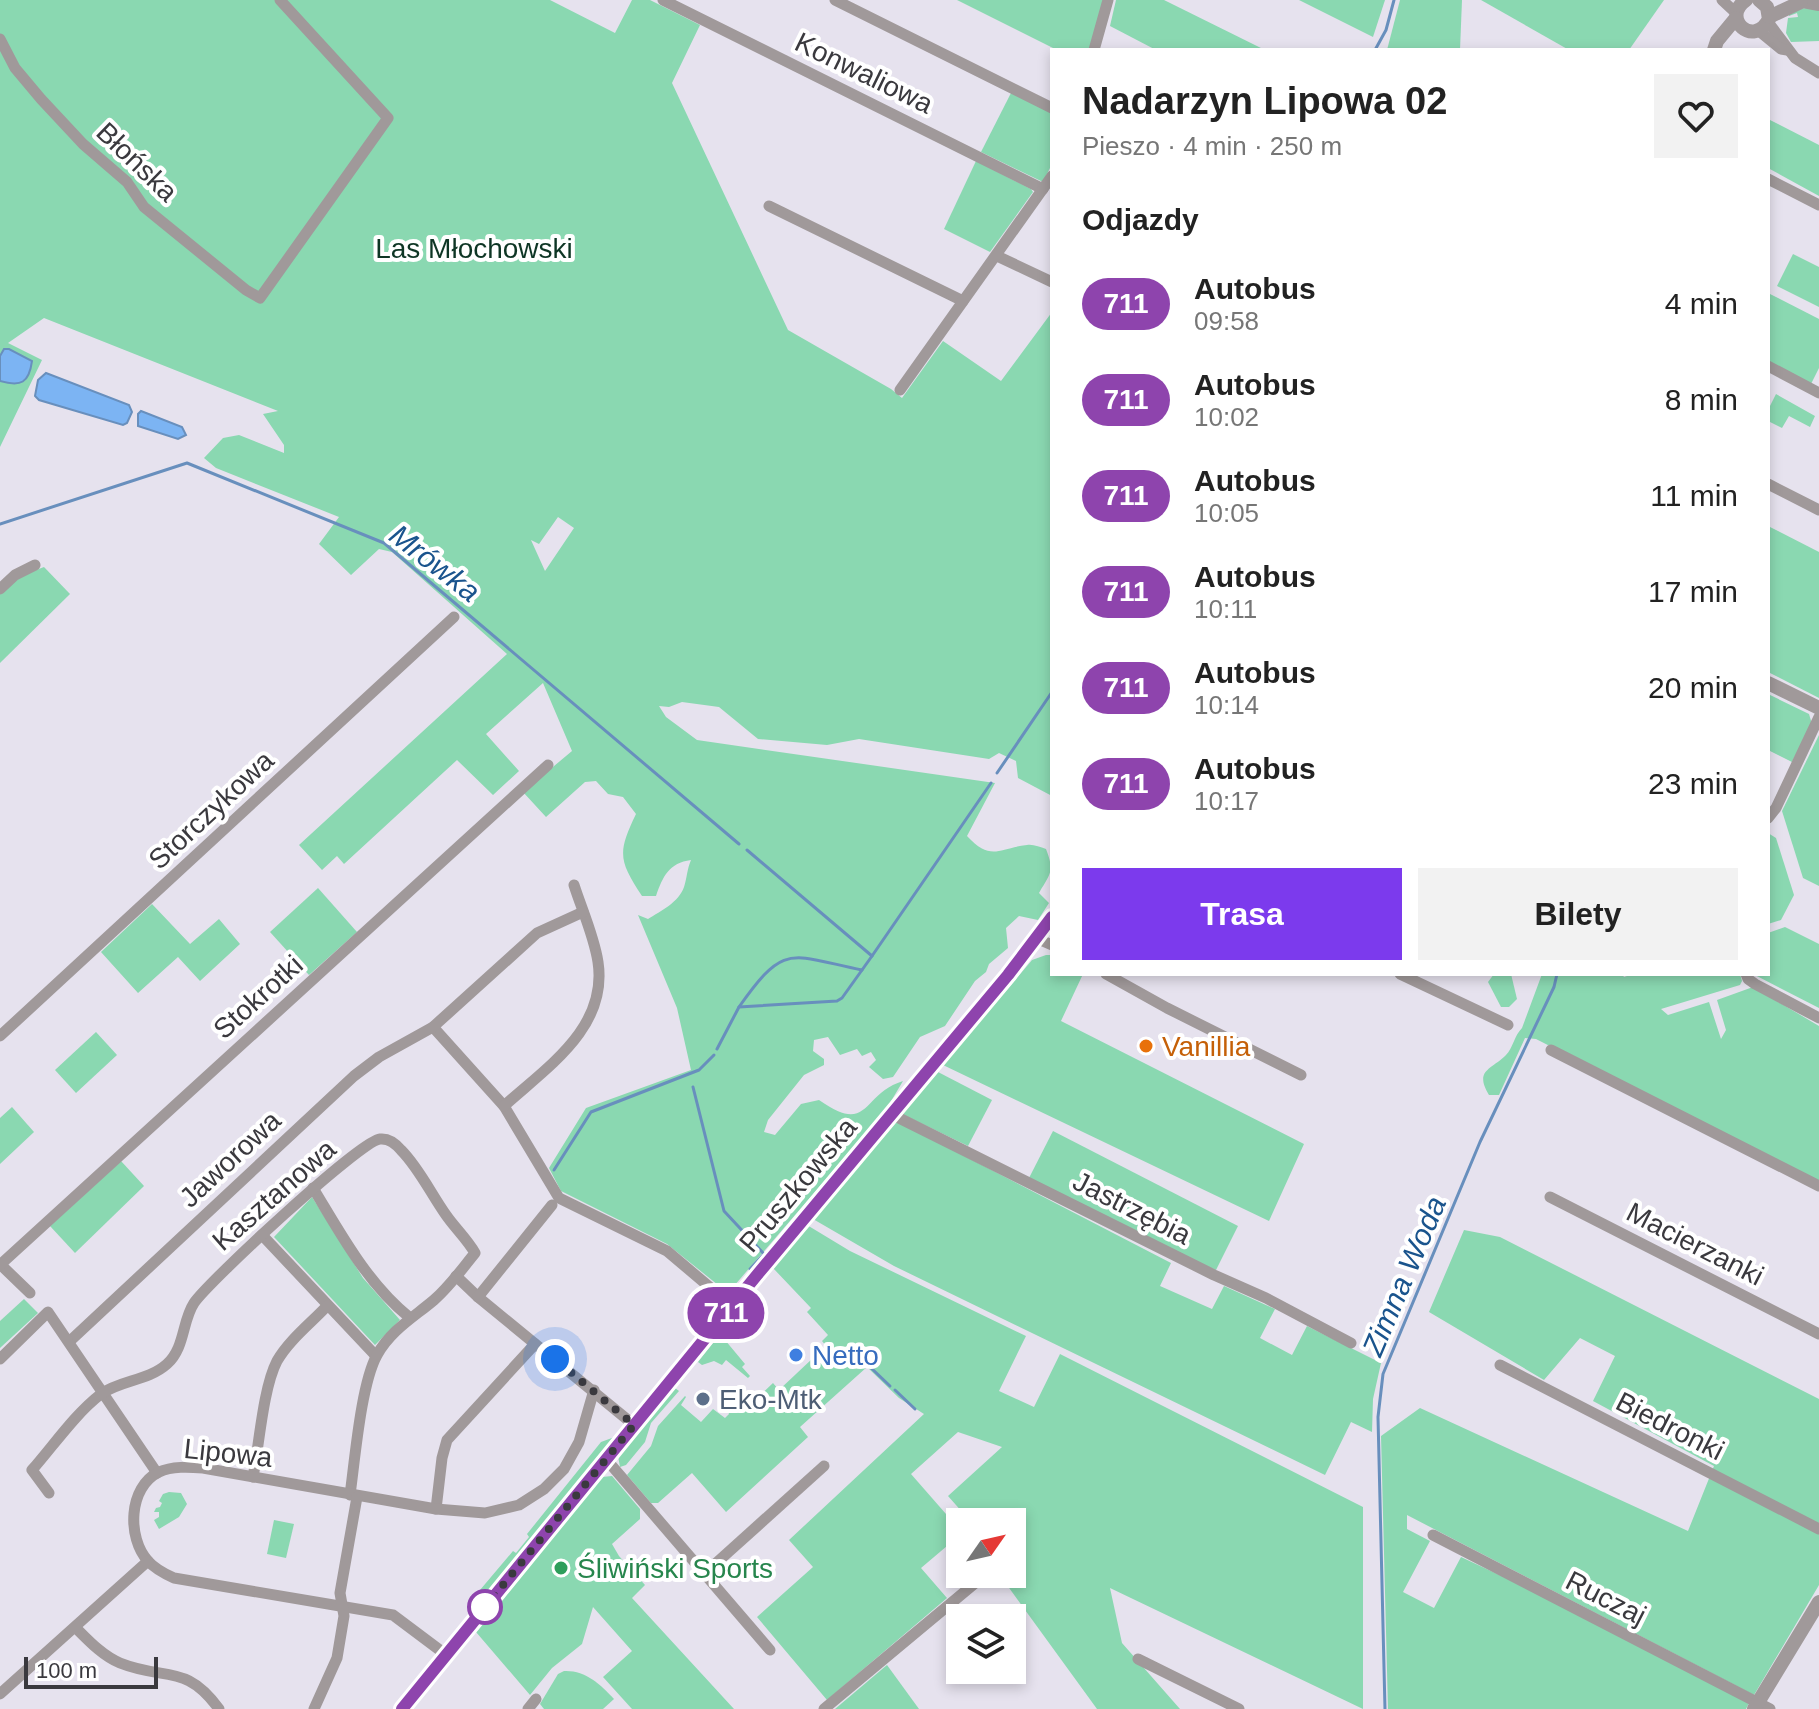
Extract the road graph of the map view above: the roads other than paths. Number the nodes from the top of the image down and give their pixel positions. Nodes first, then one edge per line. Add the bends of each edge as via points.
1 (280, 0) edge
2 (663, 0) edge
3 (835, 0) edge
4 (1108, 0) edge
5 (1722, 0) edge
6 (1785, 0) edge
7 (1800, 1) edge
8 (1819, 4) edge
9 (1752, 12) edge
10 (0, 39) edge
11 (1095, 48) edge
12 (1715, 48) edge
13 (1819, 73) edge
14 (1050, 107) edge
15 (1050, 179) edge
16 (1770, 180) edge
17 (1043, 189) junction
18 (1819, 205) edge
19 (769, 206) dead end
20 (997, 256) junction
21 (1050, 281) edge
22 (963, 301) junction
23 (1770, 367) edge
24 (900, 390) dead end
25 (1819, 393) edge
26 (1770, 485) edge
27 (1819, 510) edge
28 (35, 565) dead end
29 (0, 589) edge
30 (454, 617) dead end
31 (1770, 684) edge
32 (1819, 708) edge
33 (1819, 717) edge
34 (548, 765) dead end
35 (1770, 816) edge
36 (574, 885) dead end
37 (583, 912) junction
38 (1050, 920) edge
39 (1036, 938) junction
40 (1050, 944) edge
41 (1110, 976) edge
42 (1404, 976) edge
43 (1747, 976) edge
44 (1819, 1018) edge
45 (1508, 1025) dead end
46 (433, 1027) junction
47 (0, 1036) edge
48 (1551, 1050) dead end
49 (1301, 1075) dead end
50 (504, 1106) junction
51 (891, 1114) junction
52 (1819, 1186) edge
53 (313, 1188) junction
54 (1550, 1197) dead end
55 (552, 1205) dead end
56 (262, 1235) junction
57 (0, 1264) edge
58 (456, 1276) junction
59 (30, 1293) dead end
60 (478, 1297) junction
61 (327, 1306) junction
62 (732, 1306) junction
63 (409, 1317) junction
64 (1819, 1334) edge
65 (70, 1341) junction
66 (1351, 1343) dead end
67 (535, 1344) junction
68 (376, 1356) junction
69 (0, 1359) edge
70 (1500, 1365) dead end
71 (594, 1390) junction
72 (104, 1392) junction
73 (634, 1425) junction
74 (606, 1459) junction
75 (824, 1466) dead end
76 (157, 1473) junction
77 (253, 1477) junction
78 (49, 1493) dead end
79 (353, 1496) junction
80 (436, 1509) junction
81 (1819, 1529) edge
82 (1433, 1535) dead end
83 (148, 1561) junction
84 (704, 1574) junction
85 (969, 1588) edge
86 (1819, 1602) edge
87 (343, 1605) junction
88 (76, 1628) junction
89 (770, 1650) dead end
90 (445, 1654) junction
91 (1138, 1659) dead end
92 (0, 1694) edge
93 (536, 1699) dead end
94 (407, 1707) edge
95 (1760, 1707) edge
96 (219, 1709) edge
97 (314, 1709) edge
98 (528, 1709) edge
99 (824, 1709) edge
100 (1239, 1709) edge

1 - 10 street, Błońska via 388,118 257,298 144,207 127,182 41,99
2 - 17 street, Konwaliowa
3 - 14 street
4 - 11 street
5 - 9 street
6 - 9 street
7 - 8 street
7 - 9 street
9 - 12 street
9 - 13 street via 1781,49
15 - 17 street
16 - 18 street
17 - 20 street
19 - 22 street
20 - 21 street
20 - 22 street
22 - 24 street
23 - 25 street
26 - 27 street
28 - 29 street
30 - 47 street, Storczykowa
31 - 32 street
33 - 35 street
34 - 57 street, Stokrotki
36 - 37 street
37 - 46 street, Jaworowa via 537,933
37 - 50 street via 598,965 590,1018 568,1049
38 - 39 street, Pruszkowska
39 - 40 street
39 - 51 street, Pruszkowska
41 - 49 street
42 - 45 street
43 - 44 street
46 - 50 street
46 - 65 street, Jaworowa via 354,1076
48 - 52 street
50 - 62 street via 559,1198 667,1251
51 - 62 street, Pruszkowska
51 - 66 street, Jastrzębia
53 - 56 street, Kasztanowa
53 - 58 street, Kasztanowa via 369,1144 380,1139 393,1142 475,1253
53 - 63 street via 367,1275
54 - 64 street, Macierzanki
55 - 60 street
56 - 61 street
56 - 72 street, Kasztanowa via 192,1305 169,1362 149,1376
57 - 59 street
58 - 60 street
58 - 63 street
60 - 67 street
61 - 68 street
61 - 77 street via 277,1362
62 - 73 street, Pruszkowska
63 - 68 street
65 - 69 street via 48,1312
65 - 72 street
67 - 71 street
67 - 80 street via 447,1440
68 - 79 street via 367,1385
70 - 81 street, Biedronki
71 - 73 street
71 - 80 street, Lipowa via 579,1442 564,1469 544,1489 519,1505 485,1513
72 - 76 street
72 - 78 street via 32,1470
73 - 74 street, Pruszkowska
74 - 84 street
74 - 90 street, Pruszkowska
75 - 84 street
76 - 77 street, Lipowa via 191,1467
76 - 83 street, Lipowa via 133,1514 136,1541
77 - 79 street, Lipowa
79 - 80 street, Lipowa
79 - 87 street via 340,1593
82 - 95 street, Ruczaj
83 - 87 street via 174,1578
83 - 88 street
84 - 89 street
85 - 99 street
86 - 95 street
87 - 90 street via 393,1615
87 - 97 street via 337,1658
88 - 92 street
88 - 96 street via 120,1663 190,1680
90 - 94 street, Pruszkowska
91 - 100 street
93 - 98 street

